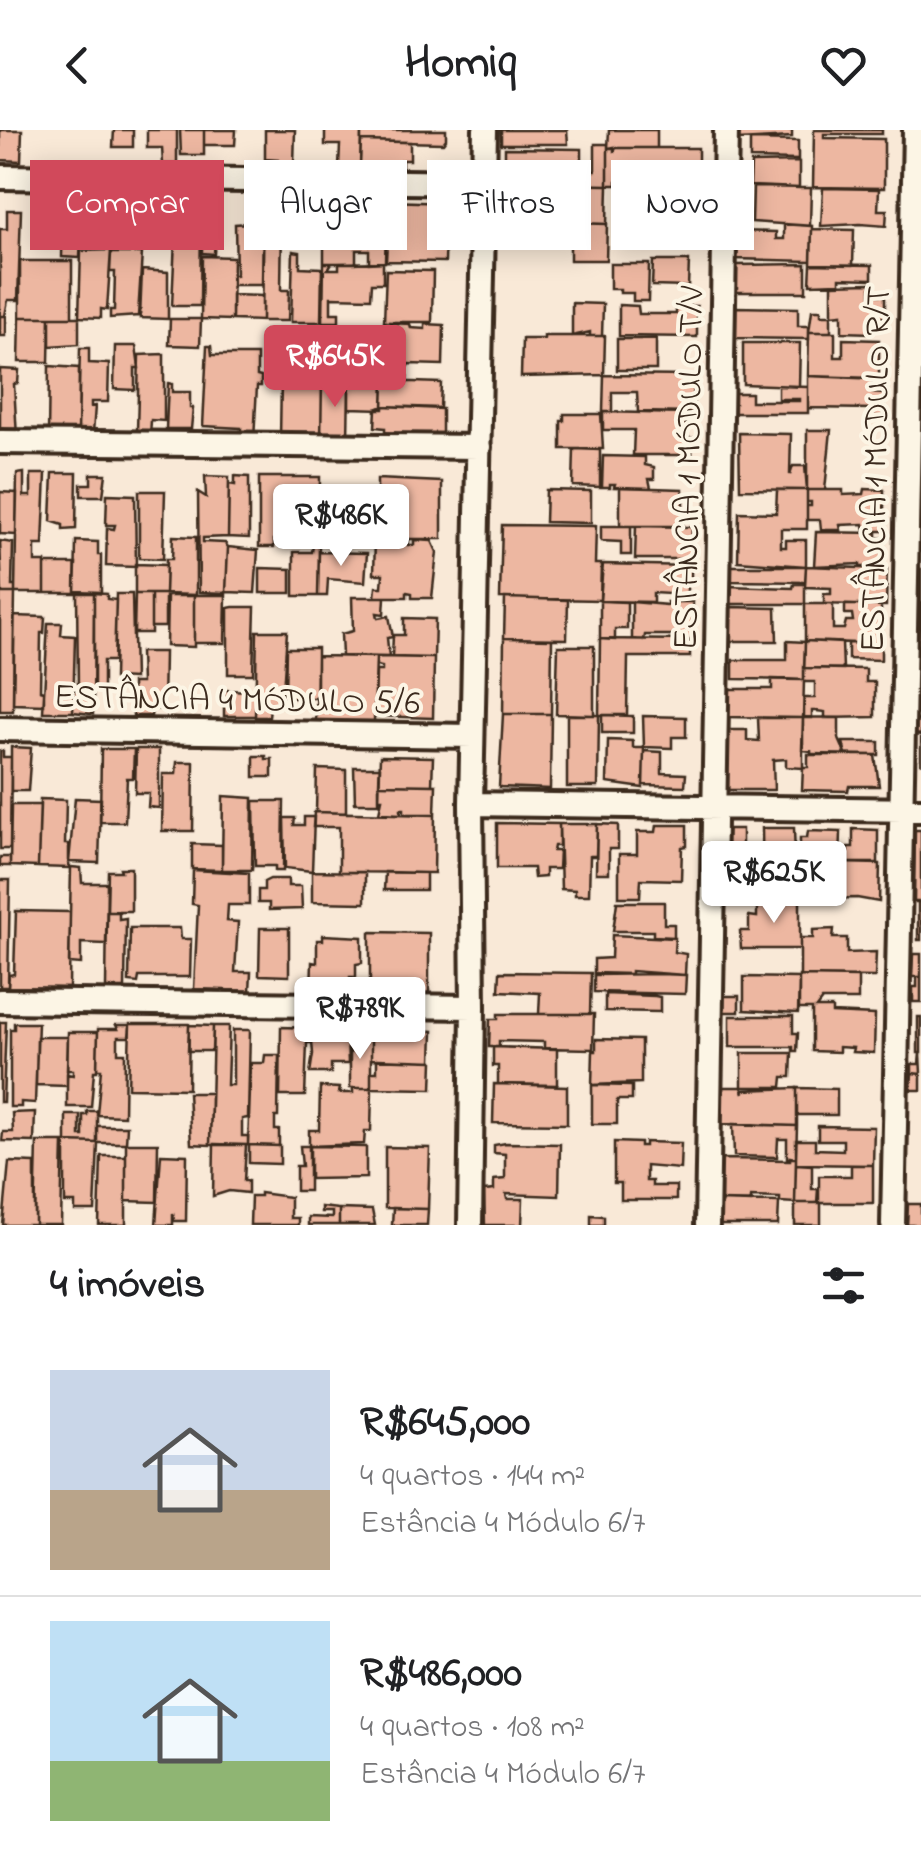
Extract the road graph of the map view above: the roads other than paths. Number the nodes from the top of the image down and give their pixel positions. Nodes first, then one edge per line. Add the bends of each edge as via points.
1 (484, 130) edge
2 (726, 130) edge
3 (915, 130) edge
4 (484, 160) edge
5 (0, 177) edge
6 (427, 183) edge
7 (482, 250) edge
8 (0, 442) edge
9 (478, 447) junction
10 (0, 729) edge
11 (472, 736) junction
12 (471, 804) junction
13 (717, 807) junction
14 (912, 810) edge
15 (0, 1001) edge
16 (474, 1007) junction
17 (470, 1225) edge
18 (708, 1225) edge
19 (894, 1225) edge

1 - 4 street
2 - 13 street, ESTÂNCIA 1 MÓDULO T/V
3 - 14 street, ESTÂNCIA 1 MÓDULO R/T
5 - 6 street
7 - 9 street
8 - 9 street
9 - 11 street
10 - 11 street, ESTÂNCIA 4 MÓDULO 5/6
11 - 12 street
12 - 13 street
12 - 16 street
13 - 14 street
13 - 18 street, ESTÂNCIA 1 MÓDULO T/V
14 - 19 street, ESTÂNCIA 1 MÓDULO R/T
15 - 16 street
16 - 17 street

